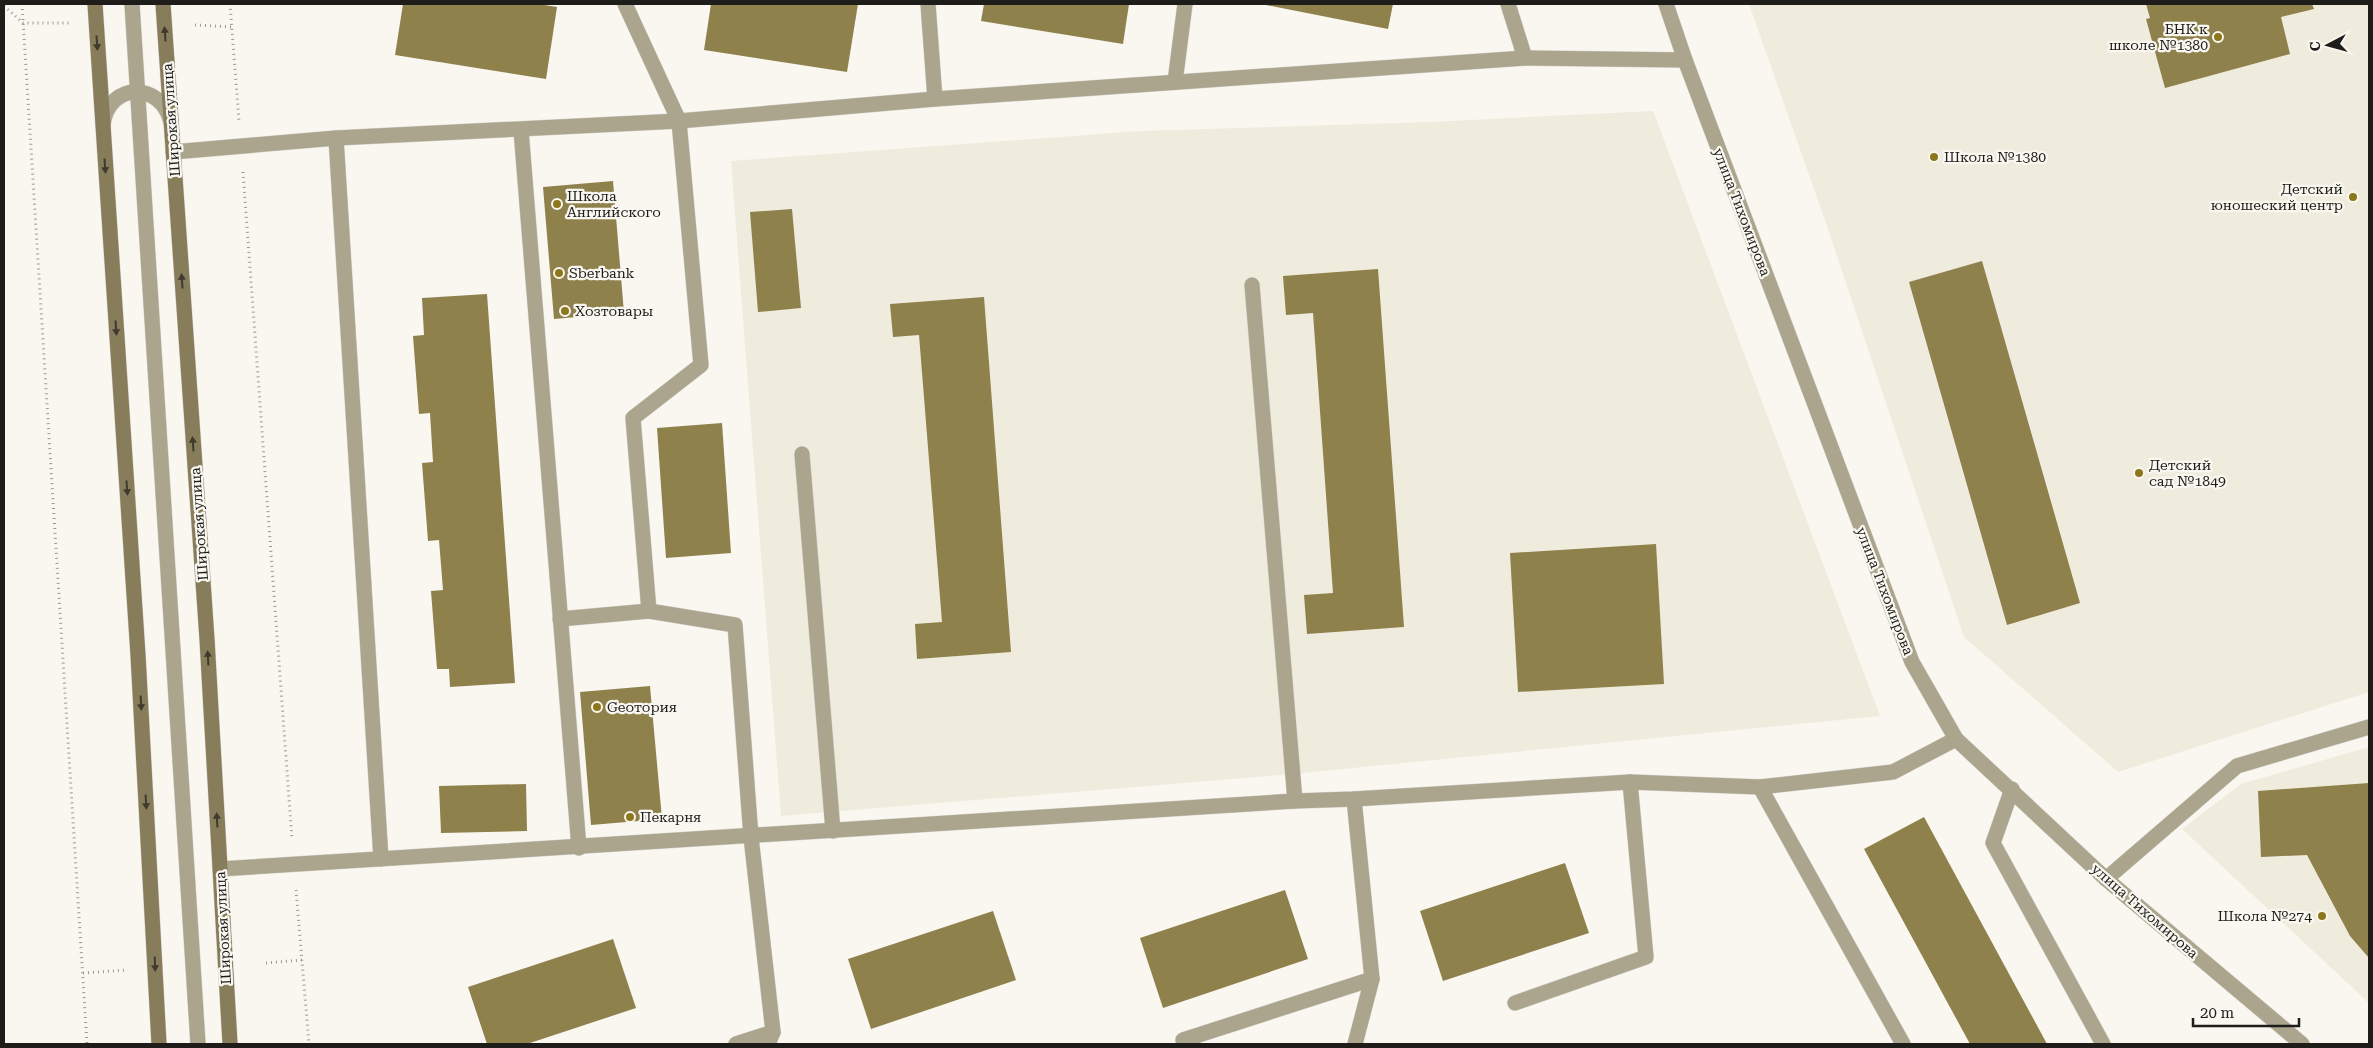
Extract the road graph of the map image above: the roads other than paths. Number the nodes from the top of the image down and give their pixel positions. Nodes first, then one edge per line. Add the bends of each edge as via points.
1 (95, 4) edge
2 (132, 4) edge
3 (163, 4) edge
4 (625, 4) edge
5 (928, 4) edge
6 (1184, 4) edge
7 (1508, 4) edge
8 (1666, 4) edge
9 (1526, 58) junction
10 (1685, 60) junction
11 (1175, 82) junction
12 (138, 92) junction
13 (935, 99) junction
14 (679, 121) junction
15 (171, 124) junction
16 (103, 128) junction
17 (521, 130) junction
18 (336, 138) junction
19 (173, 152) junction
20 (1252, 285) dead end
21 (802, 454) dead end
22 (649, 611) junction
23 (560, 619) junction
24 (2369, 727) edge
25 (1956, 739) junction
26 (1630, 782) junction
27 (1760, 787) junction
28 (2012, 789) junction
29 (1354, 799) junction
30 (1295, 801) junction
31 (832, 831) junction
32 (751, 837) junction
33 (579, 848) junction
34 (381, 859) junction
35 (220, 869) junction
36 (2106, 879) junction
37 (1372, 980) junction
38 (1515, 1003) dead end
39 (770, 1038) edge
40 (1183, 1040) dead end
41 (159, 1044) edge
42 (198, 1044) edge
43 (230, 1044) edge
44 (736, 1044) edge
45 (1355, 1044) edge
46 (1903, 1044) edge
47 (2103, 1044) edge
48 (2302, 1044) edge

1 -> 16 main road
2 - 12 street
15 -> 3 main road, Широкая улица
4 - 14 street
5 - 13 street
6 - 11 street
7 - 9 street
8 - 10 street, улица Тихомирова
9 - 10 street
9 - 11 street
10 - 25 street, улица Тихомирова via 1912,662
11 - 13 street
12 - 15 street via 160,100 168,111
12 - 16 street via 122,95 111,104 104,115
12 - 42 street
13 - 14 street
14 - 17 street
14 - 22 street via 701,366 633,418
15 - 19 main road, Широкая улица
16 -> 41 main road via 138,655
17 - 18 street
17 - 23 street
18 - 19 street
18 - 34 street
35 -> 19 main road, Широкая улица
20 - 30 street
21 - 31 street
22 - 23 street
22 - 32 street via 735,625
23 - 33 street
24 - 36 street via 2237,766
25 - 27 street via 1893,772
25 - 28 street, улица Тихомирова
26 - 27 street
26 - 29 street
26 - 38 street via 1646,957
27 - 46 street
28 - 36 street, улица Тихомирова
28 - 47 street via 1993,843
29 - 30 street
29 - 37 street
30 - 31 street
31 - 32 street
32 - 33 street
32 - 39 street
33 - 34 street
34 - 35 street
35 - 43 main road, Широкая улица
36 - 48 street, улица Тихомирова
37 - 40 street
37 - 45 street
39 - 44 street

